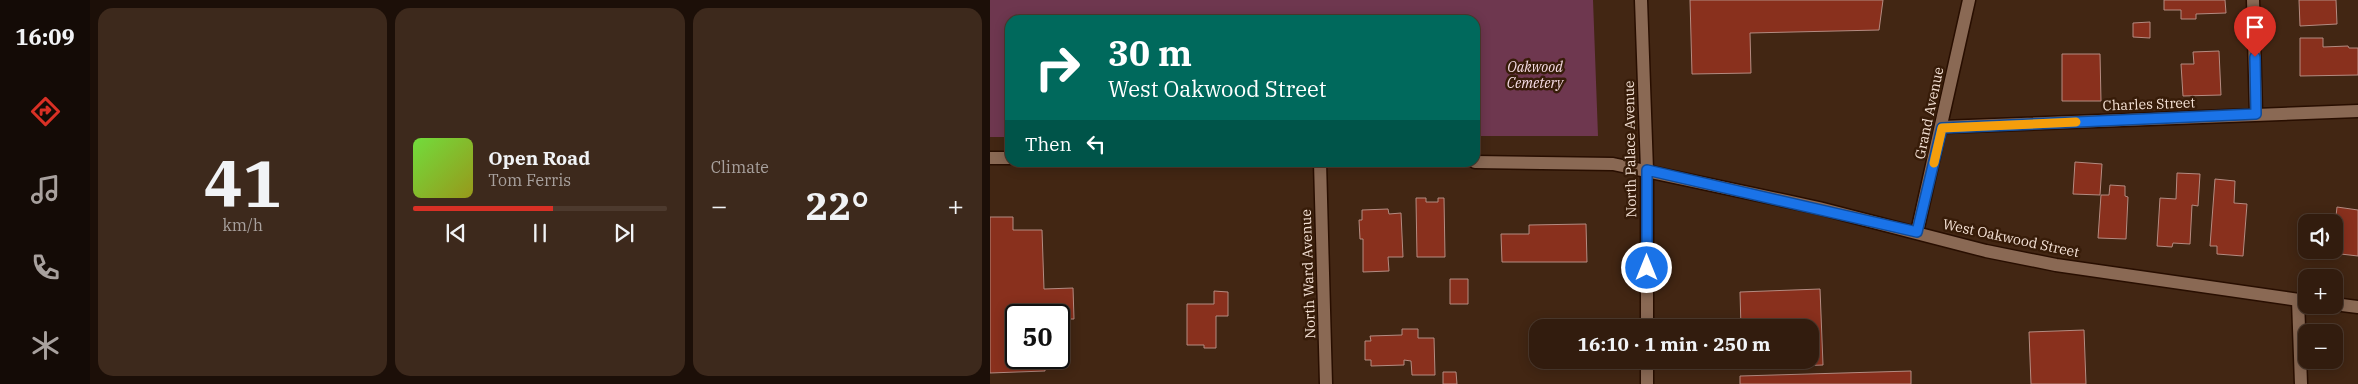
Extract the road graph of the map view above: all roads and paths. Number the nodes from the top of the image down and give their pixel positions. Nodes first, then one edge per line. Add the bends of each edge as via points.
1 (1641, 0) edge
2 (1969, 0) edge
3 (2253, 0) edge
4 (2358, 111) edge
5 (2256, 114) junction
6 (1942, 128) junction
7 (990, 158) edge
8 (1005, 158) edge
9 (1480, 162) edge
10 (1320, 167) edge
11 (1647, 170) junction
12 (1917, 232) junction
13 (2298, 299) edge
14 (2343, 305) edge
15 (2358, 307) edge
16 (2302, 314) edge
17 (1647, 319) edge
18 (1647, 369) edge
19 (1326, 384) edge
20 (1647, 384) edge
21 (2301, 384) edge

1 - 11 street, North Palace Avenue
2 - 6 street, Grand Avenue
3 - 5 street
4 - 5 street, Charles Street
5 - 6 street, Charles Street
6 - 12 street, Grand Avenue
7 - 8 street
9 - 11 street, West Oakwood Street via 1613,164
10 - 19 street, North Ward Avenue
11 - 12 street, West Oakwood Street
11 - 17 street, North Palace Avenue
12 - 13 street, West Oakwood Street via 1986,251 2056,265
14 - 15 street
16 - 21 street
18 - 20 street

